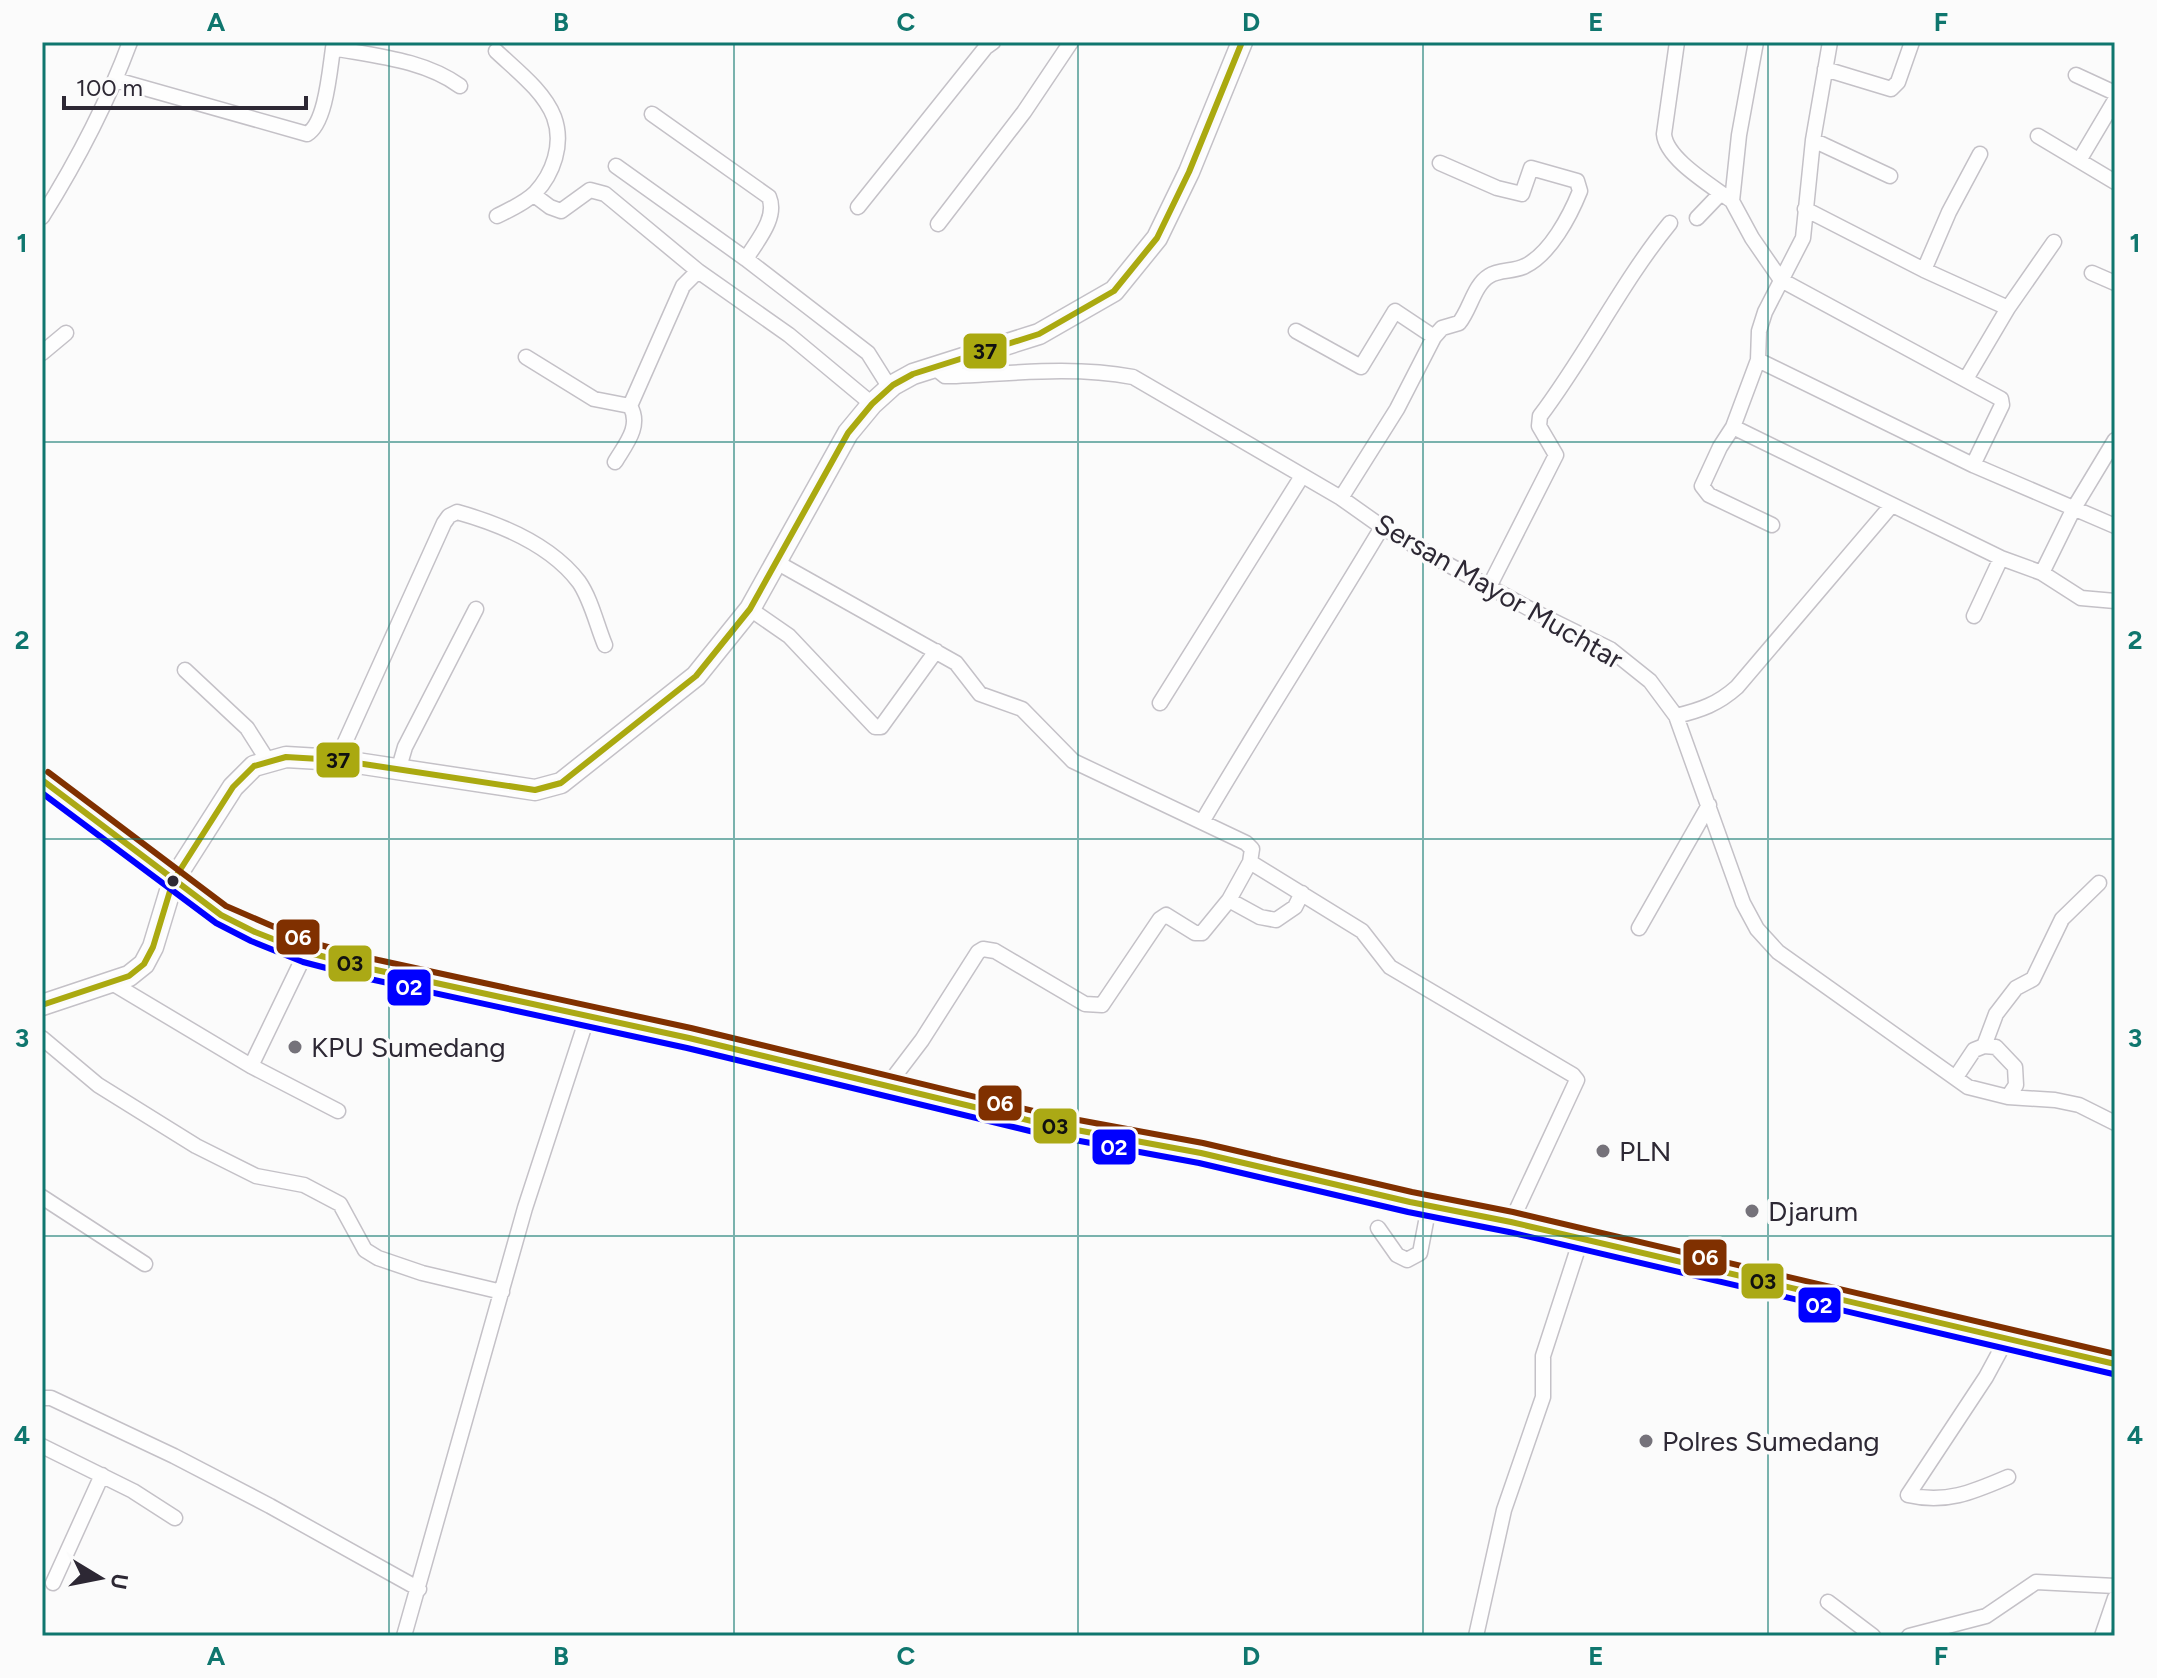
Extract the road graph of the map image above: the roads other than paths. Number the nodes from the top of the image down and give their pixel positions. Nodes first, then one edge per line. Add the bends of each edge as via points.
1 (130, 42) edge
2 (993, 42) edge
3 (1071, 42) edge
4 (1242, 42) edge
5 (1677, 42) edge
6 (1756, 42) edge
7 (1830, 42) edge
8 (1912, 42) edge
9 (333, 45) edge
10 (496, 51) dead end
11 (1825, 69) junction
12 (2076, 75) dead end
13 (116, 80) junction
14 (460, 86) dead end
15 (2115, 93) edge
16 (2115, 100) edge
17 (652, 114) dead end
18 (2038, 136) dead end
19 (1813, 140) junction
20 (1980, 154) dead end
21 (2080, 159) junction
22 (1440, 163) dead end
23 (616, 166) dead end
24 (1890, 176) dead end
25 (2115, 182) edge
26 (534, 195) junction
27 (1726, 197) junction
28 (858, 207) dead end
29 (1805, 209) junction
30 (1702, 213) dead end
31 (497, 216) dead end
32 (42, 217) edge
33 (1670, 223) dead end
34 (938, 224) dead end
35 (2054, 242) dead end
36 (746, 259) junction
37 (1924, 270) junction
38 (698, 271) junction
39 (2092, 273) dead end
40 (1781, 280) junction
41 (2115, 283) edge
42 (2008, 308) junction
43 (1296, 331) dead end
44 (66, 333) dead end
45 (1434, 337) junction
46 (42, 353) edge
47 (526, 357) dead end
48 (1758, 360) junction
49 (935, 368) junction
50 (1966, 379) junction
51 (890, 388) junction
52 (872, 404) junction
53 (630, 406) junction
54 (1733, 427) junction
55 (2115, 440) edge
56 (615, 462) dead end
57 (1973, 465) junction
58 (1302, 476) junction
59 (1341, 498) junction
60 (1891, 506) junction
61 (2074, 508) junction
62 (1772, 525) dead end
63 (2115, 526) edge
64 (1382, 527) junction
65 (2001, 558) junction
66 (778, 563) junction
67 (2042, 573) junction
68 (1489, 587) junction
69 (2115, 601) edge
70 (476, 609) dead end
71 (750, 609) junction
72 (1974, 616) dead end
73 (605, 645) dead end
74 (936, 651) junction
75 (185, 670) dead end
76 (1160, 703) dead end
77 (1676, 716) junction
78 (337, 760) junction
79 (268, 761) junction
80 (398, 771) junction
81 (42, 780) edge
82 (1709, 805) junction
83 (1202, 822) junction
84 (1250, 862) junction
85 (173, 881) junction
86 (2099, 883) dead end
87 (1302, 893) junction
88 (1229, 900) junction
89 (1639, 928) dead end
90 (306, 952) junction
91 (112, 983) junction
92 (42, 1005) edge
93 (588, 1015) junction
94 (42, 1038) edge
95 (1984, 1046) junction
96 (251, 1066) junction
97 (1956, 1077) junction
98 (887, 1086) junction
99 (2008, 1097) junction
100 (338, 1111) dead end
101 (2115, 1123) edge
102 (42, 1197) edge
103 (1429, 1206) junction
104 (1511, 1222) junction
105 (1378, 1228) dead end
106 (1581, 1239) junction
107 (145, 1264) dead end
108 (502, 1292) junction
109 (2006, 1340) junction
110 (2115, 1364) edge
111 (42, 1398) edge
112 (42, 1446) edge
113 (102, 1475) junction
114 (2008, 1477) dead end
115 (175, 1518) dead end
116 (53, 1583) dead end
117 (2115, 1586) edge
118 (419, 1589) junction
119 (2115, 1598) edge
120 (1828, 1602) dead end
121 (404, 1636) edge
122 (1476, 1636) edge
123 (1873, 1636) edge
124 (1909, 1636) edge
125 (2102, 1636) edge

1 - 13 street
2 - 28 street
3 - 34 street
4 - 49 street via 1157,238 1114,291 1039,334
5 - 27 street via 1665,143
6 - 27 street
7 - 11 street
8 - 11 street via 1891,89
9 - 13 street via 320,117 307,134
9 - 14 street via 424,67
10 - 26 street via 537,91 554,117 553,166
11 - 19 street
12 - 15 street
13 - 32 street
16 - 21 street
17 - 36 street via 769,197 769,221
18 - 21 street
19 - 24 street
19 - 29 street
20 - 37 street
21 - 25 street
22 - 45 street via 1522,194 1531,168 1577,181 1580,191 1544,251 1526,266 1487,276 1463,320
23 - 36 street
26 - 31 street
26 - 38 street via 561,211 590,190 605,194
27 - 30 street
27 - 40 street
29 - 37 street
29 - 40 street via 1801,245
33 - 68 street via 1642,257 1540,416 1539,426 1556,455
35 - 42 street
36 - 51 street via 868,353
37 - 42 street
38 - 52 street via 789,335
38 - 53 street via 683,286
39 - 41 street
40 - 48 street via 1759,331
40 - 50 street
42 - 50 street
43 - 45 street via 1361,367 1395,311
44 - 46 street
45 - 59 street
47 - 53 street via 594,399
48 - 54 street
48 - 57 street
49 - 51 street
49 - 58 street, Sersan Mayor Muchtar via 945,376 1062,369 1133,377
50 - 57 street via 2002,402
51 - 52 street
52 - 66 street via 848,433
53 - 56 street via 634,425
54 - 60 street
54 - 62 street via 1702,486 1709,495
55 - 61 street
57 - 61 street
58 - 59 street, Sersan Mayor Muchtar
58 - 76 street
59 - 64 street, Sersan Mayor Muchtar
60 - 65 street
60 - 77 street via 1737,687 1712,706
61 - 63 street
61 - 67 street
64 - 68 street, Sersan Mayor Muchtar
64 - 83 street
65 - 67 street
65 - 72 street
66 - 71 street
66 - 74 street
67 - 69 street via 2081,598
68 - 77 street, Sersan Mayor Muchtar via 1610,649 1650,681
70 - 80 street via 405,747
71 - 74 street via 789,636 875,727 881,727
71 - 80 street via 696,676 561,783 535,790
73 - 78 street via 579,583 550,555 517,534 457,512 444,523
74 - 83 street via 956,663 980,694 1022,709 1073,761
75 - 79 street via 247,728
77 - 82 street, Sersan Mayor Muchtar
78 - 79 street
78 - 80 street
79 - 85 street via 254,766 233,787
81 - 85 highway
82 - 89 street
82 - 97 street, Sersan Mayor Muchtar via 1757,929 1778,952
83 - 84 street via 1246,843 1252,849
84 - 87 street
84 - 88 street
85 - 90 highway via 221,915
85 - 91 street via 144,964
86 - 95 street via 2062,919 2033,979 2016,988 1996,1014
87 - 88 street via 1295,907 1276,920
87 - 104 street via 1362,931 1390,967 1577,1080
88 - 98 street via 1202,933 1166,915 1160,919 1102,1005 1085,1004 983,949
90 - 93 highway
90 - 96 street
91 - 92 street
91 - 96 street
93 - 98 highway
93 - 108 street
94 - 108 street via 117,1098 196,1146 256,1176 304,1185 340,1204 365,1250 378,1258
95 - 97 street via 1974,1050
95 - 99 street via 1996,1047 2015,1067 2016,1085
96 - 100 street
97 - 99 street, Sersan Mayor Muchtar via 1968,1087
98 - 103 highway
99 - 101 street, Sersan Mayor Muchtar via 2079,1105
102 - 107 street
103 - 104 highway
103 - 105 street via 1420,1253 1407,1260 1397,1255
104 - 106 highway
106 - 109 highway
106 - 122 street via 1543,1356 1543,1397 1504,1510
108 - 118 street
109 - 110 highway
109 - 114 street via 1908,1495 1940,1500
111 - 118 street via 174,1456
112 - 113 street
113 - 115 street
113 - 116 street
117 - 124 street via 2036,1582 1986,1616
118 - 121 street
119 - 125 street
120 - 123 street

